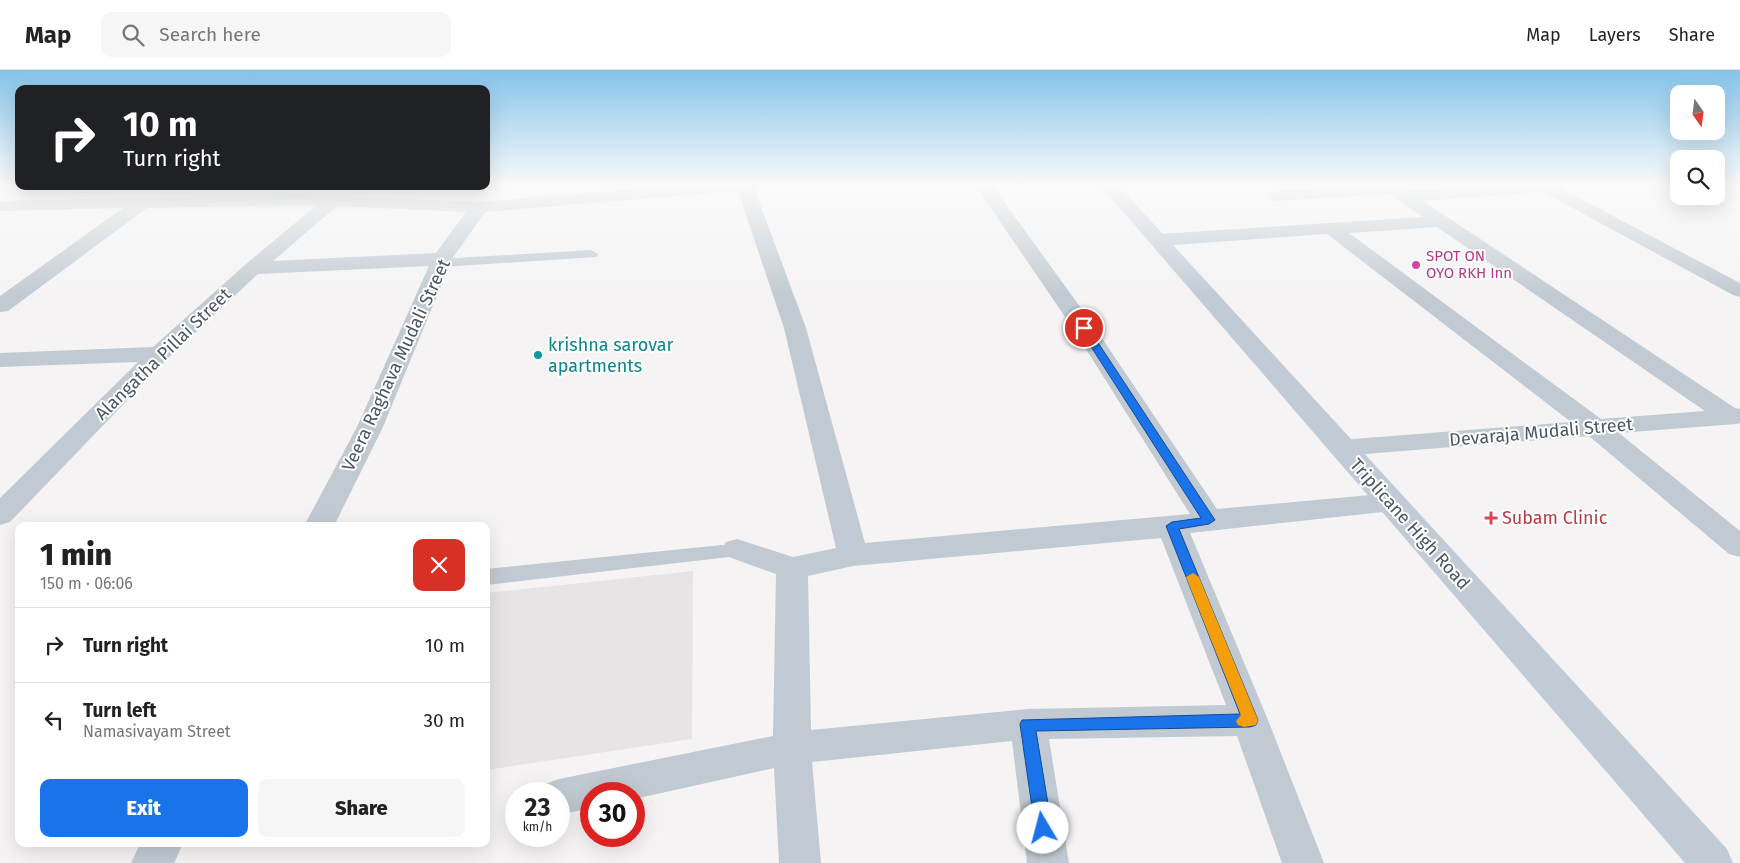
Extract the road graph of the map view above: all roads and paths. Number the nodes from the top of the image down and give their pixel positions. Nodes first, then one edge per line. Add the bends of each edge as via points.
1 (116, 222) edge
2 (308, 222) edge
3 (469, 222) edge
4 (759, 222) edge
5 (1009, 222) edge
6 (1143, 222) edge
7 (1421, 222) edge
8 (1442, 222) edge
9 (1611, 222) edge
10 (1329, 227) junction
11 (1159, 240) junction
12 (591, 254) dead end
13 (442, 261) junction
14 (253, 268) junction
15 (1740, 291) edge
16 (0, 306) edge
17 (159, 354) junction
18 (0, 360) edge
19 (1734, 416) edge
20 (1596, 428) junction
21 (1341, 448) junction
22 (1392, 502) junction
23 (0, 515) edge
24 (1209, 520) junction
25 (321, 522) edge
26 (1172, 526) junction
27 (1740, 547) edge
28 (730, 551) joint
29 (853, 555) junction
30 (792, 568) junction
31 (490, 577) edge
32 (1250, 720) junction
33 (1028, 724) junction
34 (792, 748) junction
35 (570, 795) edge
36 (160, 847) edge
37 (152, 863) edge
38 (800, 863) edge
39 (1048, 863) edge
40 (1303, 863) edge
41 (1712, 863) edge

1 - 16 street
2 - 14 street, Alangatha Pillai Street
3 - 13 street, Veera Raghava Mudali Street
4 - 29 street via 795,328
5 - 24 street via 1084,328
6 - 11 main road, Triplicane High Road
7 - 10 street
8 - 19 street
9 - 15 street
10 - 11 street
10 - 20 street
11 - 21 main road, Triplicane High Road
12 - 13 lane
13 - 14 street
13 - 25 street, Veera Raghava Mudali Street via 370,427
14 - 17 street, Alangatha Pillai Street
17 - 18 street
17 - 23 street, Alangatha Pillai Street
19 - 20 street, Devaraja Mudali Street
20 - 21 street, Devaraja Mudali Street
20 - 27 street
21 - 22 main road, Triplicane High Road
22 - 24 street
22 - 41 main road, Triplicane High Road
24 - 26 street
26 - 29 street
26 - 32 street
28 - 30 street
28 - 31 lane
29 - 30 street
30 - 34 street
32 - 33 street
32 - 40 street
33 - 34 street
33 - 39 street
34 - 35 street
34 - 38 street
36 - 37 street

